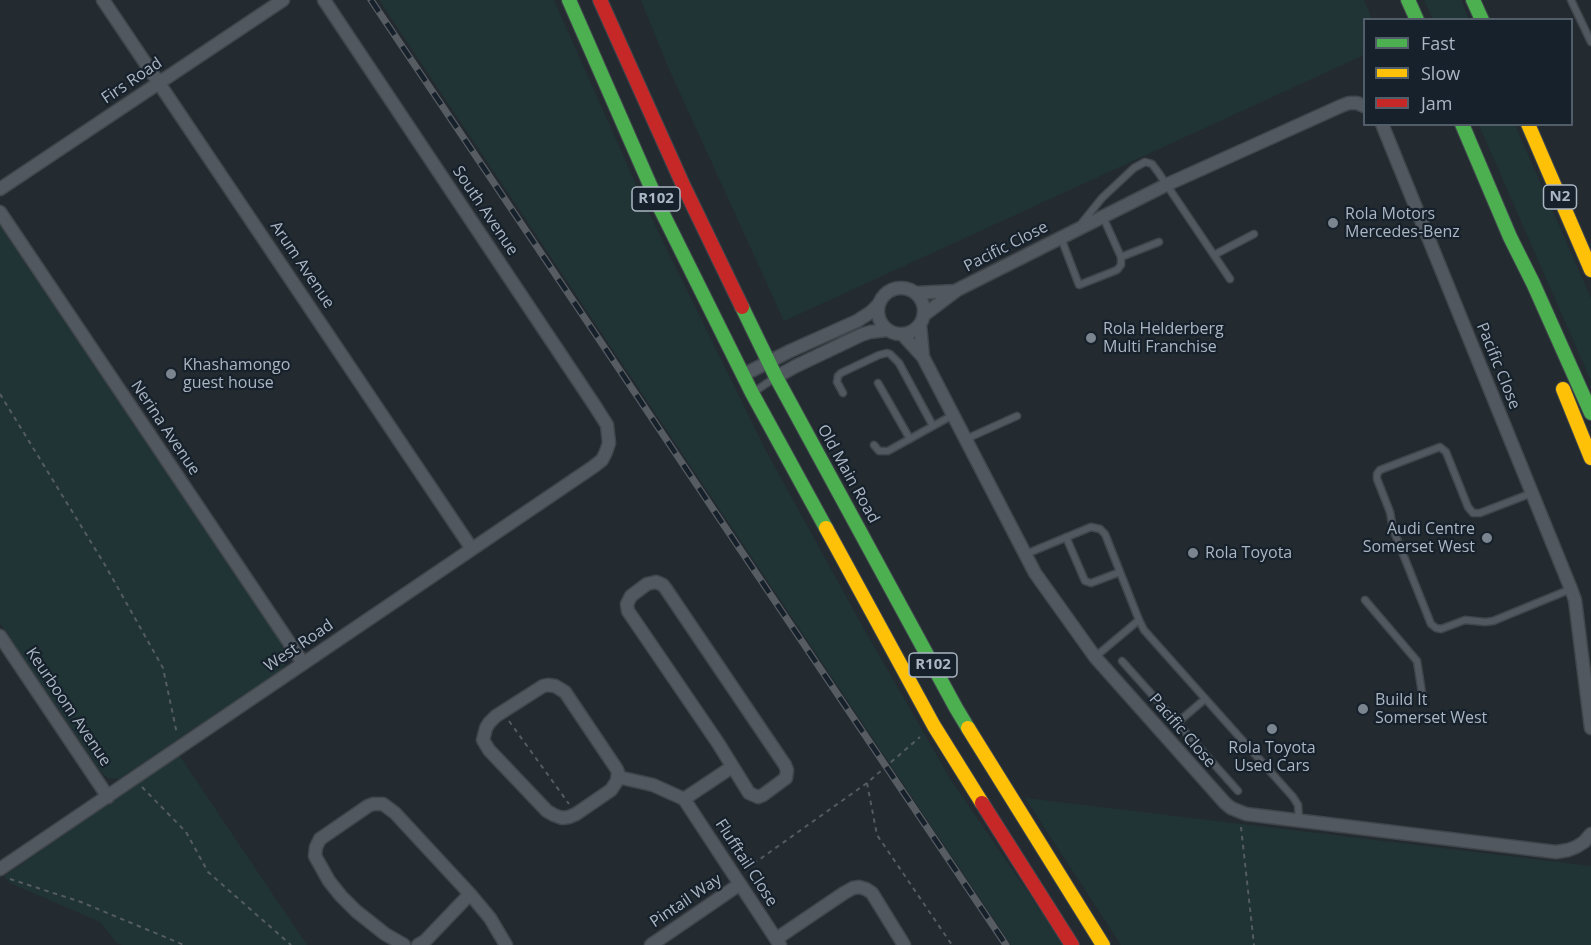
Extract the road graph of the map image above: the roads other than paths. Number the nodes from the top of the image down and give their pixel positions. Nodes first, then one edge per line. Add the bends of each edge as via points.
1 (103, 0) edge
2 (283, 0) edge
3 (324, 0) edge
4 (569, 0) edge
5 (600, 0) edge
6 (1408, 0) edge
7 (1473, 0) edge
8 (1571, 0) edge
9 (1416, 18) edge
10 (1481, 18) edge
11 (1591, 42) edge
12 (159, 83) junction
13 (1363, 105) edge
14 (1383, 126) edge
15 (1463, 126) edge
16 (1529, 126) edge
17 (1529, 126) edge
18 (1166, 185) junction
19 (0, 189) edge
20 (0, 212) edge
21 (1103, 217) junction
22 (1074, 231) junction
23 (1254, 234) dead end
24 (1510, 237) junction
25 (1061, 238) junction
26 (1591, 239) edge
27 (1159, 242) dead end
28 (1214, 255) junction
29 (1121, 257) junction
30 (1591, 270) edge
31 (1230, 279) dead end
32 (957, 291) junction
33 (915, 293) junction
34 (879, 304) junction
35 (922, 320) junction
36 (887, 330) junction
37 (1539, 331) dead end
38 (902, 334) junction
39 (923, 357) junction
40 (768, 362) junction
41 (1557, 373) dead end
42 (743, 375) junction
43 (776, 377) junction
44 (878, 383) dead end
45 (752, 393) junction
46 (843, 393) dead end
47 (1591, 413) edge
48 (953, 415) junction
49 (1017, 416) dead end
50 (933, 426) junction
51 (910, 439) junction
52 (966, 439) junction
53 (609, 444) joint
54 (874, 445) dead end
55 (1591, 458) edge
56 (1532, 492) junction
57 (1066, 537) junction
58 (472, 549) junction
59 (1026, 554) junction
60 (1120, 572) junction
61 (1571, 589) junction
62 (1365, 600) dead end
63 (1139, 620) junction
64 (0, 636) edge
65 (1095, 657) junction
66 (1122, 661) dead end
67 (303, 663) junction
68 (1422, 693) dead end
69 (1205, 699) junction
70 (1177, 723) junction
71 (1591, 728) edge
72 (732, 767) junction
73 (618, 777) junction
74 (1238, 791) dead end
75 (108, 796) junction
76 (684, 799) junction
77 (1299, 820) junction
78 (1591, 834) edge
79 (0, 869) edge
80 (738, 880) junction
81 (470, 894) junction
82 (778, 942) edge
83 (404, 945) edge
84 (418, 945) edge
85 (506, 945) edge
86 (651, 945) edge
87 (904, 945) edge
88 (1071, 945) edge
89 (1104, 945) edge

1 - 12 street, Arum Avenue
2 - 12 street, Firs Road
3 - 53 street, South Avenue via 596,406 607,425
4 - 42 main road, R102 via 661,210
5 - 40 main road, Old Main Road / R102
6 - 9 main road
7 - 10 main road
8 - 11 lane
12 - 19 street, Firs Road
12 - 58 street, Arum Avenue
13 - 18 street, Pacific Close via 1341,106
14 - 56 street, Pacific Close
15 - 24 main road
16 - 26 main road
17 - 30 main road, N2
18 - 21 street, Pacific Close
18 - 22 lane via 1152,165 1140,164 1102,198
18 - 28 lane
20 - 67 street, Nerina Avenue
21 - 22 street, Pacific Close
21 - 29 lane
22 - 25 street, Pacific Close
23 - 28 lane
24 - 37 main road
24 - 47 main road
25 - 29 lane via 1079,285 1117,270
25 - 32 street, Pacific Close
27 - 29 lane
28 - 31 lane
32 - 33 street
32 - 35 street, Pacific Close
33 - 34 street via 896,288 885,294
33 - 35 street via 922,303
34 - 36 street via 879,320
34 - 40 street via 857,321
35 - 38 street via 912,331
35 - 39 street
36 - 38 street
36 - 43 street via 861,335
38 - 39 street
39 - 48 street, Pacific Close
40 - 42 street
40 - 43 main road, Old Main Road / R102
41 - 55 main road
42 - 45 main road, R102
43 - 45 lane
43 - 89 main road, Old Main Road / R102 via 956,708
44 - 51 lane
45 - 88 main road, R102 via 934,726
46 - 50 lane via 837,382 841,373 886,353 899,363
48 - 50 lane
48 - 52 street, Pacific Close
49 - 52 lane
50 - 51 lane
51 - 54 lane via 885,452
52 - 59 street, Pacific Close
53 - 58 street, West Road via 602,460 593,467
56 - 61 street, Pacific Close
56 - 61 lane via 1473,513 1446,452 1438,447 1377,474 1393,529 1433,626 1441,629 1465,620 1493,621
57 - 59 lane
57 - 60 lane via 1097,527 1105,534
57 - 60 lane via 1085,581 1091,583
58 - 67 street, West Road
59 - 65 street, Pacific Close via 1035,573
60 - 63 lane
61 - 71 street, Pacific Close
62 - 68 lane via 1418,661
63 - 65 lane
63 - 69 lane
64 - 75 street, Keurboom Avenue
65 - 77 street, Pacific Close via 1225,803 1239,812
66 - 70 lane
67 - 75 street, West Road
69 - 70 lane
69 - 77 lane via 1293,797
70 - 74 lane
72 - 72 street via 628,611 629,598 651,583 659,582 666,589 787,774 782,782 758,797 749,793
72 - 76 street
73 - 73 street via 616,768 561,688 543,686 486,728 485,746 547,811 562,818 576,814 611,790
73 - 76 street via 653,785
75 - 79 street, West Road
76 - 80 street, Flufftail Close
77 - 78 street, Pacific Close via 1556,852 1576,847
80 - 82 street, Flufftail Close
80 - 86 street, Pintail Way
81 - 83 street via 383,804 368,806 320,839 315,856 329,881 356,911
81 - 84 street
81 - 85 street
82 - 87 street via 844,893 859,887 872,893

